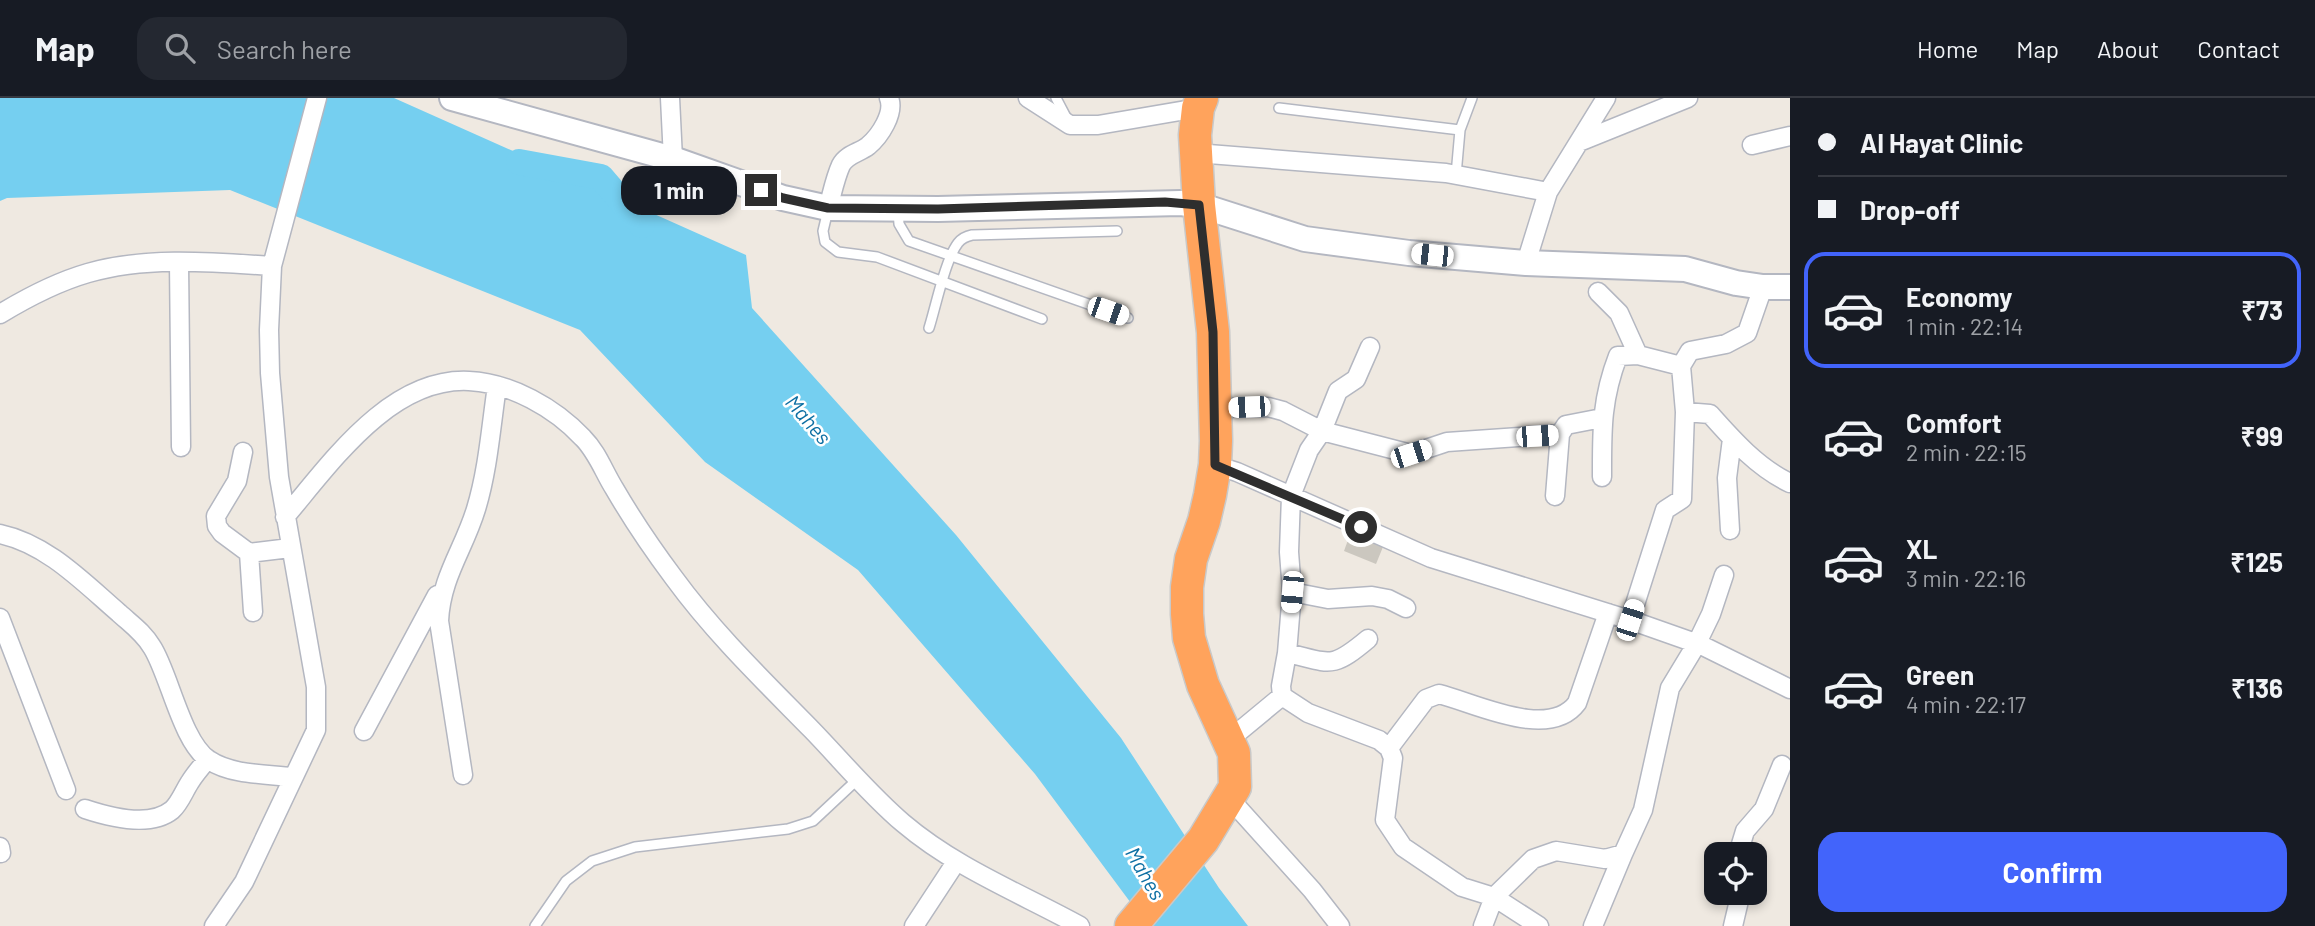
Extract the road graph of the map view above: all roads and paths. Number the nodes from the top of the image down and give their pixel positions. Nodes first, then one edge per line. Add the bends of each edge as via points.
1 (317, 98) edge
2 (452, 98) edge
3 (670, 98) edge
4 (888, 98) edge
5 (1028, 98) edge
6 (1056, 98) edge
7 (1472, 98) edge
8 (1606, 98) edge
9 (1688, 98) edge
10 (1200, 103) edge
11 (1279, 108) dead end
12 (1070, 125) junction
13 (1460, 130) junction
14 (1790, 136) edge
15 (1578, 142) junction
16 (1752, 145) dead end
17 (1196, 153) junction
18 (673, 159) junction
19 (1456, 174) junction
20 (1548, 192) junction
21 (1199, 205) junction
22 (828, 208) junction
23 (897, 210) junction
24 (1116, 231) dead end
25 (952, 255) junction
26 (179, 263) junction
27 (1526, 263) junction
28 (272, 267) junction
29 (943, 283) junction
30 (1790, 286) edge
31 (1763, 287) junction
32 (1598, 292) dead end
33 (0, 314) edge
34 (1128, 318) dead end
35 (1042, 319) dead end
36 (929, 328) dead end
37 (1370, 346) dead end
38 (1638, 355) junction
39 (1681, 366) junction
40 (497, 386) junction
41 (1216, 408) junction
42 (1685, 412) junction
43 (1602, 418) junction
44 (1322, 431) junction
45 (1560, 434) junction
46 (1732, 439) junction
47 (181, 447) dead end
48 (243, 452) dead end
49 (1215, 465) junction
50 (1602, 477) dead end
51 (1790, 483) edge
52 (1291, 496) junction
53 (1555, 496) dead end
54 (285, 517) junction
55 (1730, 530) dead end
56 (0, 534) edge
57 (290, 548) junction
58 (248, 553) junction
59 (1724, 575) dead end
60 (445, 581) junction
61 (1292, 592) junction
62 (1406, 608) dead end
63 (253, 612) dead end
64 (1608, 613) junction
65 (0, 618) edge
66 (1630, 620) junction
67 (1368, 639) dead end
68 (1696, 645) junction
69 (1287, 653) junction
70 (1790, 689) edge
71 (1282, 696) junction
72 (364, 731) dead end
73 (1230, 739) junction
74 (1389, 748) junction
75 (207, 760) junction
76 (1782, 765) dead end
77 (463, 775) dead end
78 (292, 777) junction
79 (859, 778) junction
80 (66, 790) dead end
81 (1230, 799) junction
82 (85, 809) dead end
83 (1742, 842) edge
84 (1623, 854) junction
85 (956, 862) junction
86 (1494, 897) junction
87 (1738, 905) edge
88 (214, 926) edge
89 (535, 926) edge
90 (914, 926) edge
91 (1080, 926) edge
92 (1131, 926) edge
93 (1340, 926) edge
94 (1483, 926) edge
95 (1539, 926) edge
96 (1593, 926) edge
97 (1733, 926) edge

1 - 28 street
2 - 18 street
3 - 18 street
4 - 22 street via 891,110 882,128 869,145 847,157
5 - 12 street
6 - 12 lane
7 - 13 lane
8 - 15 street
9 - 15 street
10 - 12 street via 1098,125
10 - 17 highway
11 - 13 lane
13 - 19 lane
14 - 16 street
15 - 20 street
17 - 19 street
17 - 21 highway
18 - 22 street via 783,198
19 - 20 street
20 - 27 street
21 - 23 street via 1165,202
21 - 27 street via 1306,239
21 - 41 highway
22 - 23 street
22 - 29 lane via 825,242 838,252 877,257
23 - 25 lane via 909,240
24 - 25 lane via 972,235 959,242
25 - 29 lane
25 - 34 lane
26 - 28 street
26 - 33 street via 87,273
26 - 47 street
27 - 31 street via 1685,269
28 - 54 street via 270,373
29 - 35 lane
29 - 36 lane
30 - 31 street
31 - 39 street via 1746,333 1726,344 1690,351
32 - 38 street via 1619,313
37 - 44 street via 1356,379 1338,391
38 - 39 street
38 - 43 street via 1618,356 1607,383
39 - 42 street
40 - 54 street via 452,380 401,399 352,439
40 - 60 street via 476,509
40 - 79 street via 550,410 585,440 673,577 710,625
41 - 44 street via 1268,407
41 - 49 highway
42 - 46 street via 1710,414
42 - 66 street via 1682,499 1665,510
43 - 45 street via 1566,425
43 - 50 street
44 - 45 street via 1411,454 1447,442
44 - 52 street via 1309,450
45 - 53 street
46 - 51 street
46 - 55 street via 1727,478
48 - 58 street via 237,481 216,516 222,533
49 - 52 street
49 - 73 highway via 1191,559 1187,614 1203,685
52 - 61 street
52 - 64 street via 1431,558
54 - 57 street
56 - 75 street via 15,537 67,568 138,629 153,648 178,710
57 - 58 street
57 - 78 street via 318,708 316,730
58 - 63 street
59 - 68 street
60 - 72 street
60 - 77 street via 439,621
61 - 62 street via 1328,599 1372,596
61 - 69 street
64 - 66 street
64 - 74 street via 1570,713 1517,718 1439,694 1426,699
65 - 80 street
66 - 68 street
67 - 69 street via 1334,662
68 - 70 street
68 - 84 street via 1670,688 1643,810
69 - 71 street
71 - 73 street
71 - 74 street via 1308,713 1368,734
73 - 81 highway via 1236,771
74 - 86 street via 1393,771 1385,820 1403,847 1462,887
75 - 78 street via 229,769
75 - 82 street via 177,804 163,815 122,819
76 - 83 street via 1764,809
78 - 88 street via 244,883
79 - 85 street via 901,822
79 - 89 lane via 813,821 788,829 635,847 592,861 566,881
81 - 92 highway via 1203,840
81 - 93 street
84 - 86 street via 1605,859 1556,851 1533,859
84 - 96 street
85 - 90 street
85 - 91 street
86 - 94 street
86 - 95 street
87 - 97 street

